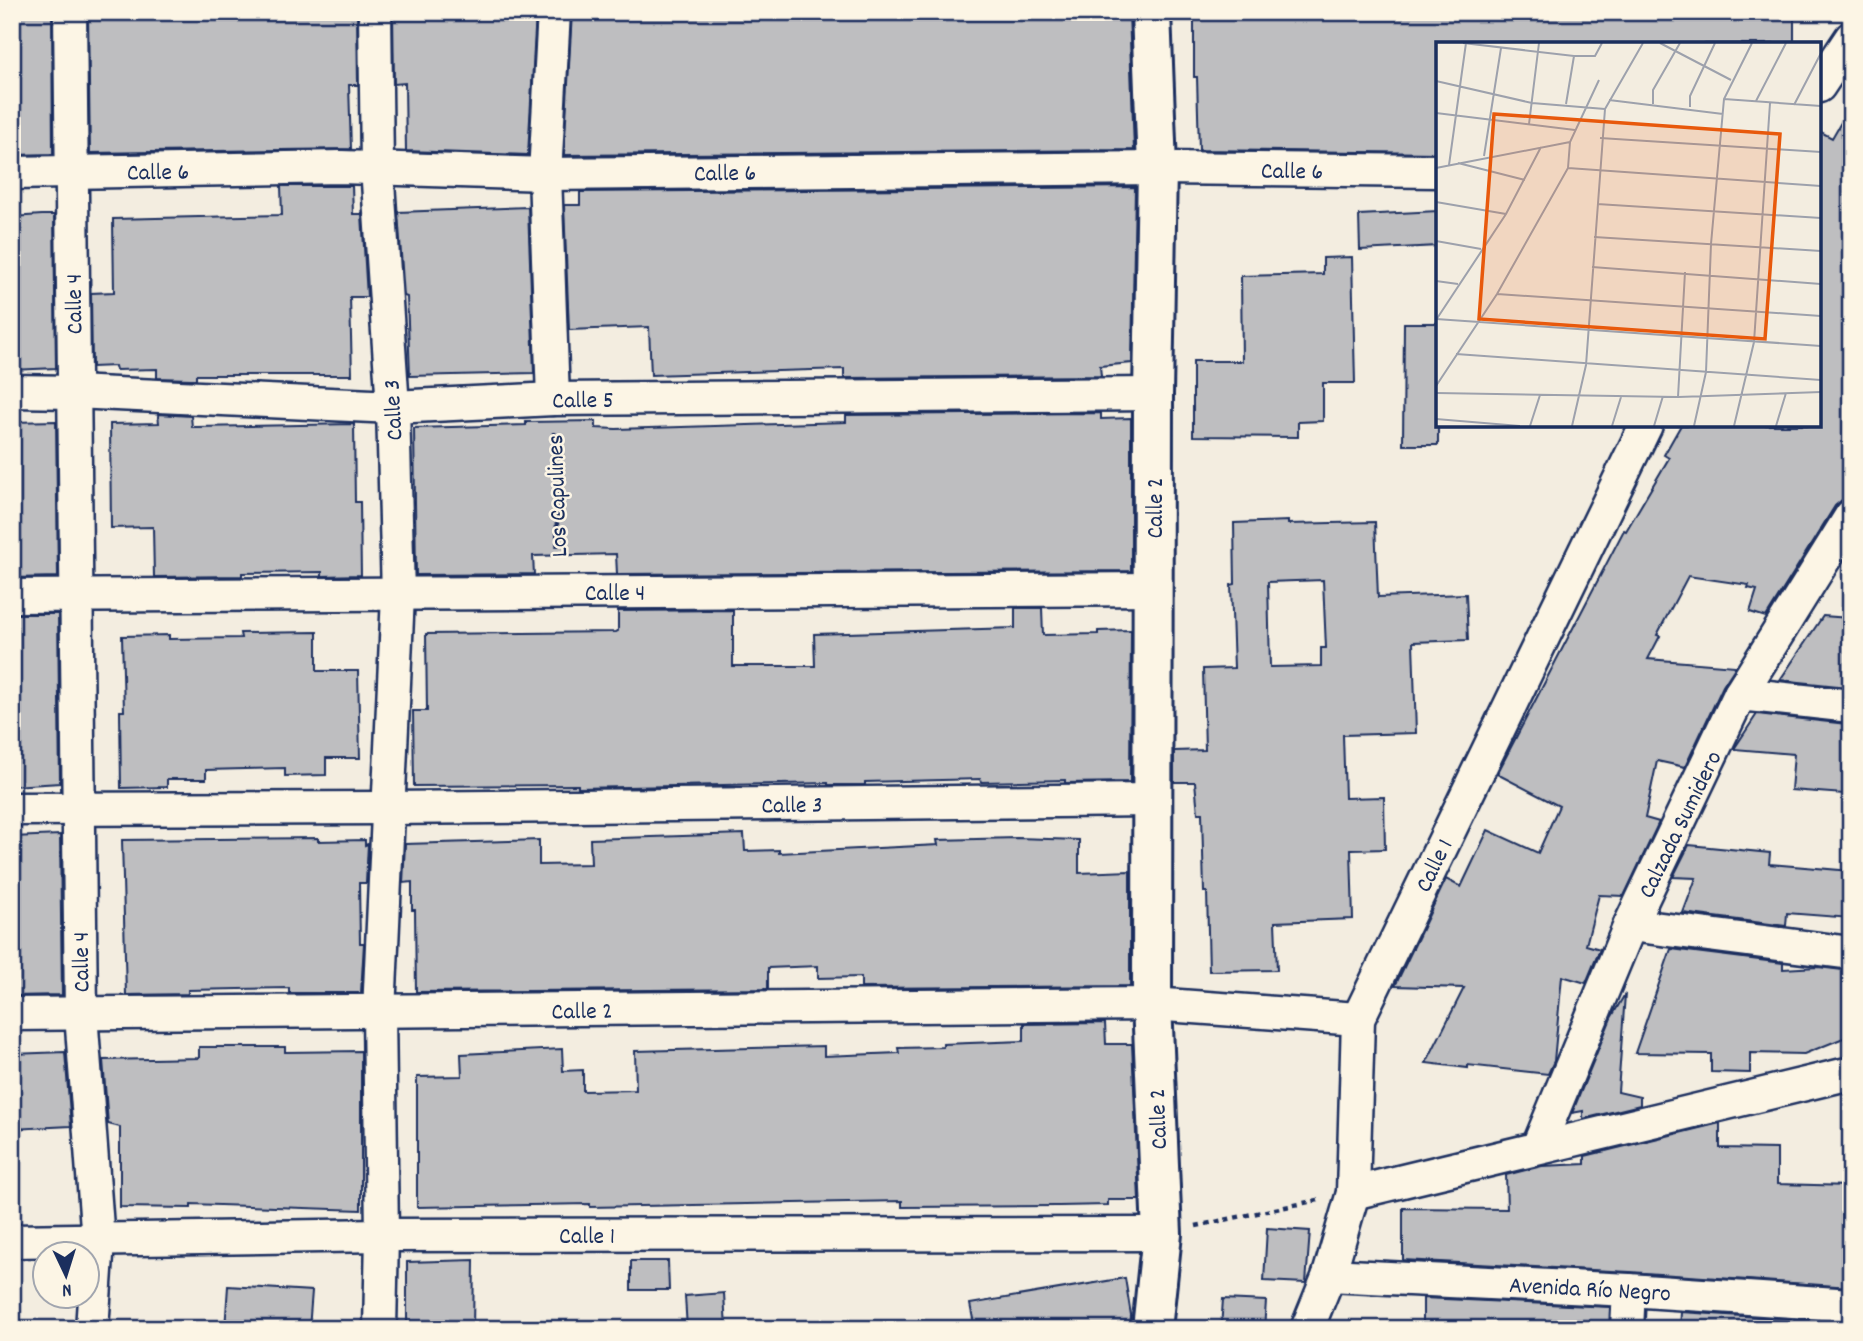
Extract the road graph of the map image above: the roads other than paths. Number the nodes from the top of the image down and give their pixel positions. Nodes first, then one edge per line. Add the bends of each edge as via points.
1 (70, 12) edge
2 (375, 12) edge
3 (554, 12) edge
4 (1152, 12) edge
5 (1851, 38) edge
6 (1821, 83) edge
7 (377, 167) junction
8 (1157, 168) junction
9 (1436, 171) edge
10 (72, 172) junction
11 (12, 173) edge
12 (545, 174) junction
13 (12, 391) edge
14 (74, 392) junction
15 (1153, 394) junction
16 (553, 399) junction
17 (393, 407) junction
18 (1645, 427) edge
19 (1851, 516) edge
20 (1155, 589) junction
21 (76, 595) junction
22 (398, 595) junction
23 (12, 596) edge
24 (1740, 694) junction
25 (1851, 706) edge
26 (1153, 800) junction
27 (78, 808) junction
28 (388, 808) junction
29 (12, 809) edge
30 (1630, 925) junction
31 (1851, 953) edge
32 (1152, 1004) junction
33 (379, 1012) junction
34 (12, 1014) edge
35 (81, 1014) junction
36 (1358, 1019) junction
37 (1851, 1073) edge
38 (1538, 1147) junction
39 (1353, 1193) junction
40 (1162, 1234) junction
41 (382, 1235) junction
42 (98, 1240) edge
43 (12, 1241) edge
44 (32, 1241) edge
45 (102, 1241) edge
46 (1329, 1275) junction
47 (1629, 1290) junction
48 (1851, 1305) edge
49 (93, 1310) edge
50 (92, 1329) edge
51 (380, 1329) edge
52 (1153, 1329) edge
53 (1307, 1329) edge
54 (1627, 1329) edge

1 - 10 street, Calle 4
2 - 7 street, Calle 3
3 - 12 street
4 - 8 street, Calle 2
5 - 6 street
7 - 10 street, Calle 6
7 - 12 street, Calle 6
7 - 17 street, Calle 3
8 - 9 street, Calle 6
8 - 12 street, Calle 6
8 - 15 street, Calle 2
10 - 11 street, Calle 6
10 - 14 street, Calle 4
12 - 16 street
13 - 14 street, Calle 5
14 - 17 street, Calle 5
14 - 21 street, Calle 4
15 - 16 street, Calle 5
15 - 20 street, Calle 2
16 - 17 street, Calle 5
17 - 22 street, Calle 3
18 - 36 street, Calle 1
19 - 24 street, Calzada Sumidero
20 - 22 street, Calle 4
20 - 26 street, Calle 2
21 - 22 street, Calle 4
21 - 23 street, Calle 4
21 - 27 street, Calle 4
22 - 28 street, Calle 3
24 - 25 street
24 - 30 street, Calzada Sumidero
26 - 28 street, Calle 3
26 - 32 street, Calle 2
27 - 28 street, Calle 3
27 - 29 street, Calle 3
27 - 35 street, Calle 4
28 - 33 street, Calle 3
30 - 31 street
30 - 38 street, Calzada Sumidero
32 - 33 street, Calle 2
32 - 36 street, Calle 2
32 - 40 street, Calle 2
33 - 35 street, Calle 2
33 - 41 street, Calle 3
34 - 35 street, Calle 2
35 - 42 street, Calle 4
36 - 39 street, Calle 1
37 - 38 street
38 - 39 street
39 - 46 street, Calle 1
40 - 41 street, Calle 1
40 - 52 street
41 - 45 street, Calle 1
41 - 51 street, Calle 3
43 - 44 street, Calle 1
46 - 47 street, Avenida Río Negro
46 - 53 street, Calle 1
47 - 48 street, Avenida Río Negro
47 - 54 street
49 - 50 street, Calle 4

